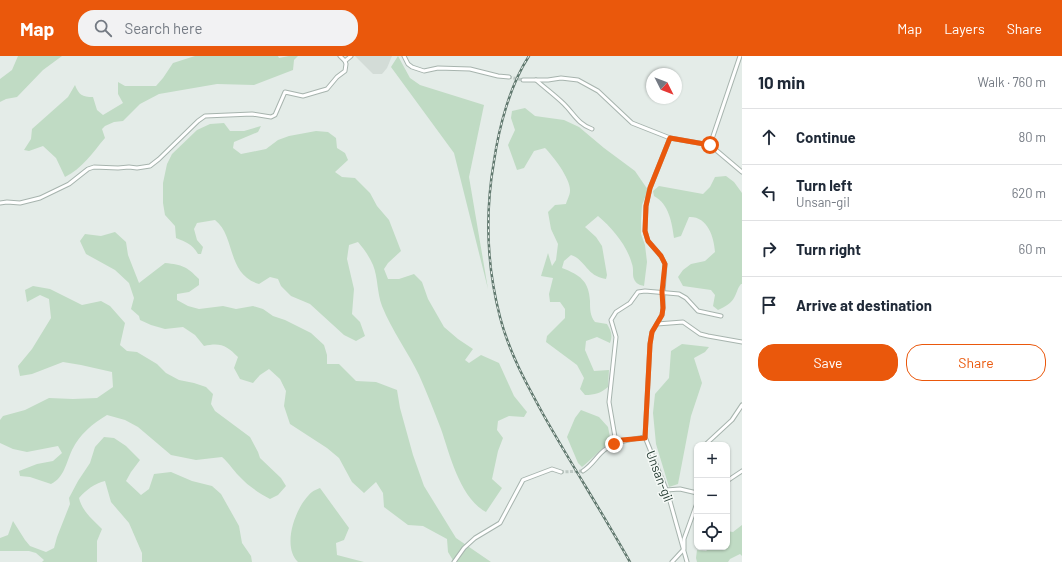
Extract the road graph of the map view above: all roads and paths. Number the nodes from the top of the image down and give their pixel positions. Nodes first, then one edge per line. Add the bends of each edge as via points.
1 (340, 56) edge
2 (351, 56) edge
3 (404, 56) edge
4 (740, 56) edge
5 (345, 61) junction
6 (509, 77) tunnel mouth
7 (523, 80) tunnel mouth
8 (536, 80) junction
9 (592, 129) dead end
10 (670, 138) junction
11 (710, 145) junction
12 (742, 172) edge
13 (0, 203) edge
14 (662, 292) junction
15 (721, 316) dead end
16 (657, 324) junction
17 (742, 342) edge
18 (742, 405) edge
19 (645, 438) junction
20 (708, 442) edge
21 (616, 443) junction
22 (583, 471) tunnel mouth
23 (742, 471) edge
24 (561, 472) tunnel mouth
25 (730, 479) edge
26 (666, 490) junction
27 (694, 492) edge
28 (694, 511) edge
29 (684, 549) junction
30 (454, 562) edge
31 (672, 562) edge
32 (687, 562) edge

1 - 5 street
2 - 5 street
3 - 6 street via 408,64 424,71 438,68 470,69
4 - 11 street
5 - 13 street via 345,71 327,89 303,96 285,92 275,115 271,117 252,114 205,116 150,166 94,167 69,184 40,198 20,203
7 - 8 street
8 - 9 street via 565,105 579,122
8 - 10 street via 578,80 598,91 632,123
10 - 11 street
10 - 14 street, Unsan-gil via 650,188 645,219 648,241 665,264
11 - 12 street
14 - 15 street via 683,296 698,311
14 - 16 street, Unsan-gil via 662,315
14 - 21 street via 638,292 611,320 616,337 609,402
16 - 17 street via 683,322 700,334
16 - 19 street, Unsan-gil via 652,332 650,344
18 - 20 street via 732,420
19 - 21 street
19 - 26 street, Unsan-gil
21 - 22 street via 605,449
23 - 25 street
24 - 30 street via 552,469 523,480 500,523 475,538
26 - 27 street via 680,489
26 - 29 street, Unsan-gil
28 - 29 street via 684,539
29 - 31 street
29 - 32 street, Unsan-gil

